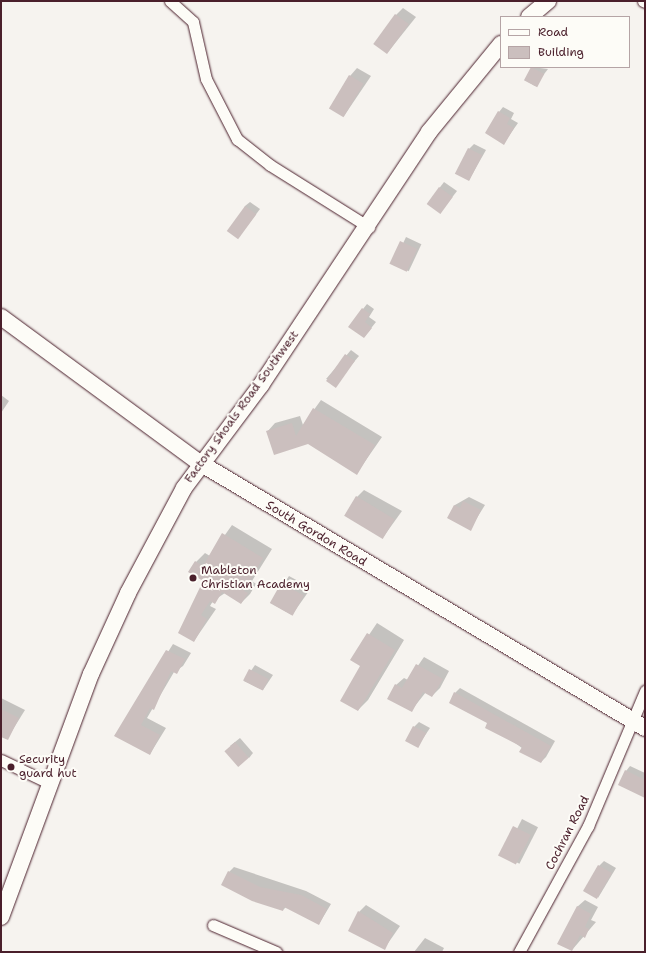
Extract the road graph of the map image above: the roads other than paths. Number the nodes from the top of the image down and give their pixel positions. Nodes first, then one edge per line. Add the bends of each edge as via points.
1 (170, 1) edge
2 (548, 1) edge
3 (530, 16) edge
4 (500, 45) edge
5 (369, 227) junction
6 (1, 317) edge
7 (200, 463) junction
8 (645, 691) edge
9 (638, 725) edge
10 (1, 760) edge
11 (49, 783) junction
12 (1, 917) edge
13 (213, 926) dead end
14 (276, 952) edge
15 (519, 952) edge

1 - 5 street via 193,22 206,79 237,139 270,165
2 - 3 street
4 - 5 street, Factory Shoals Road Southwest via 457,93
5 - 7 street, Factory Shoals Road Southwest via 261,385
6 - 7 street, South Gordon Road
7 - 9 street, South Gordon Road
7 - 11 street, Factory Shoals Road Southwest via 128,592 91,674
8 - 9 street, Cochran Road
9 - 15 street, Cochran Road via 588,826
10 - 11 street
11 - 12 street, Factory Shoals Road Southwest
13 - 14 street

